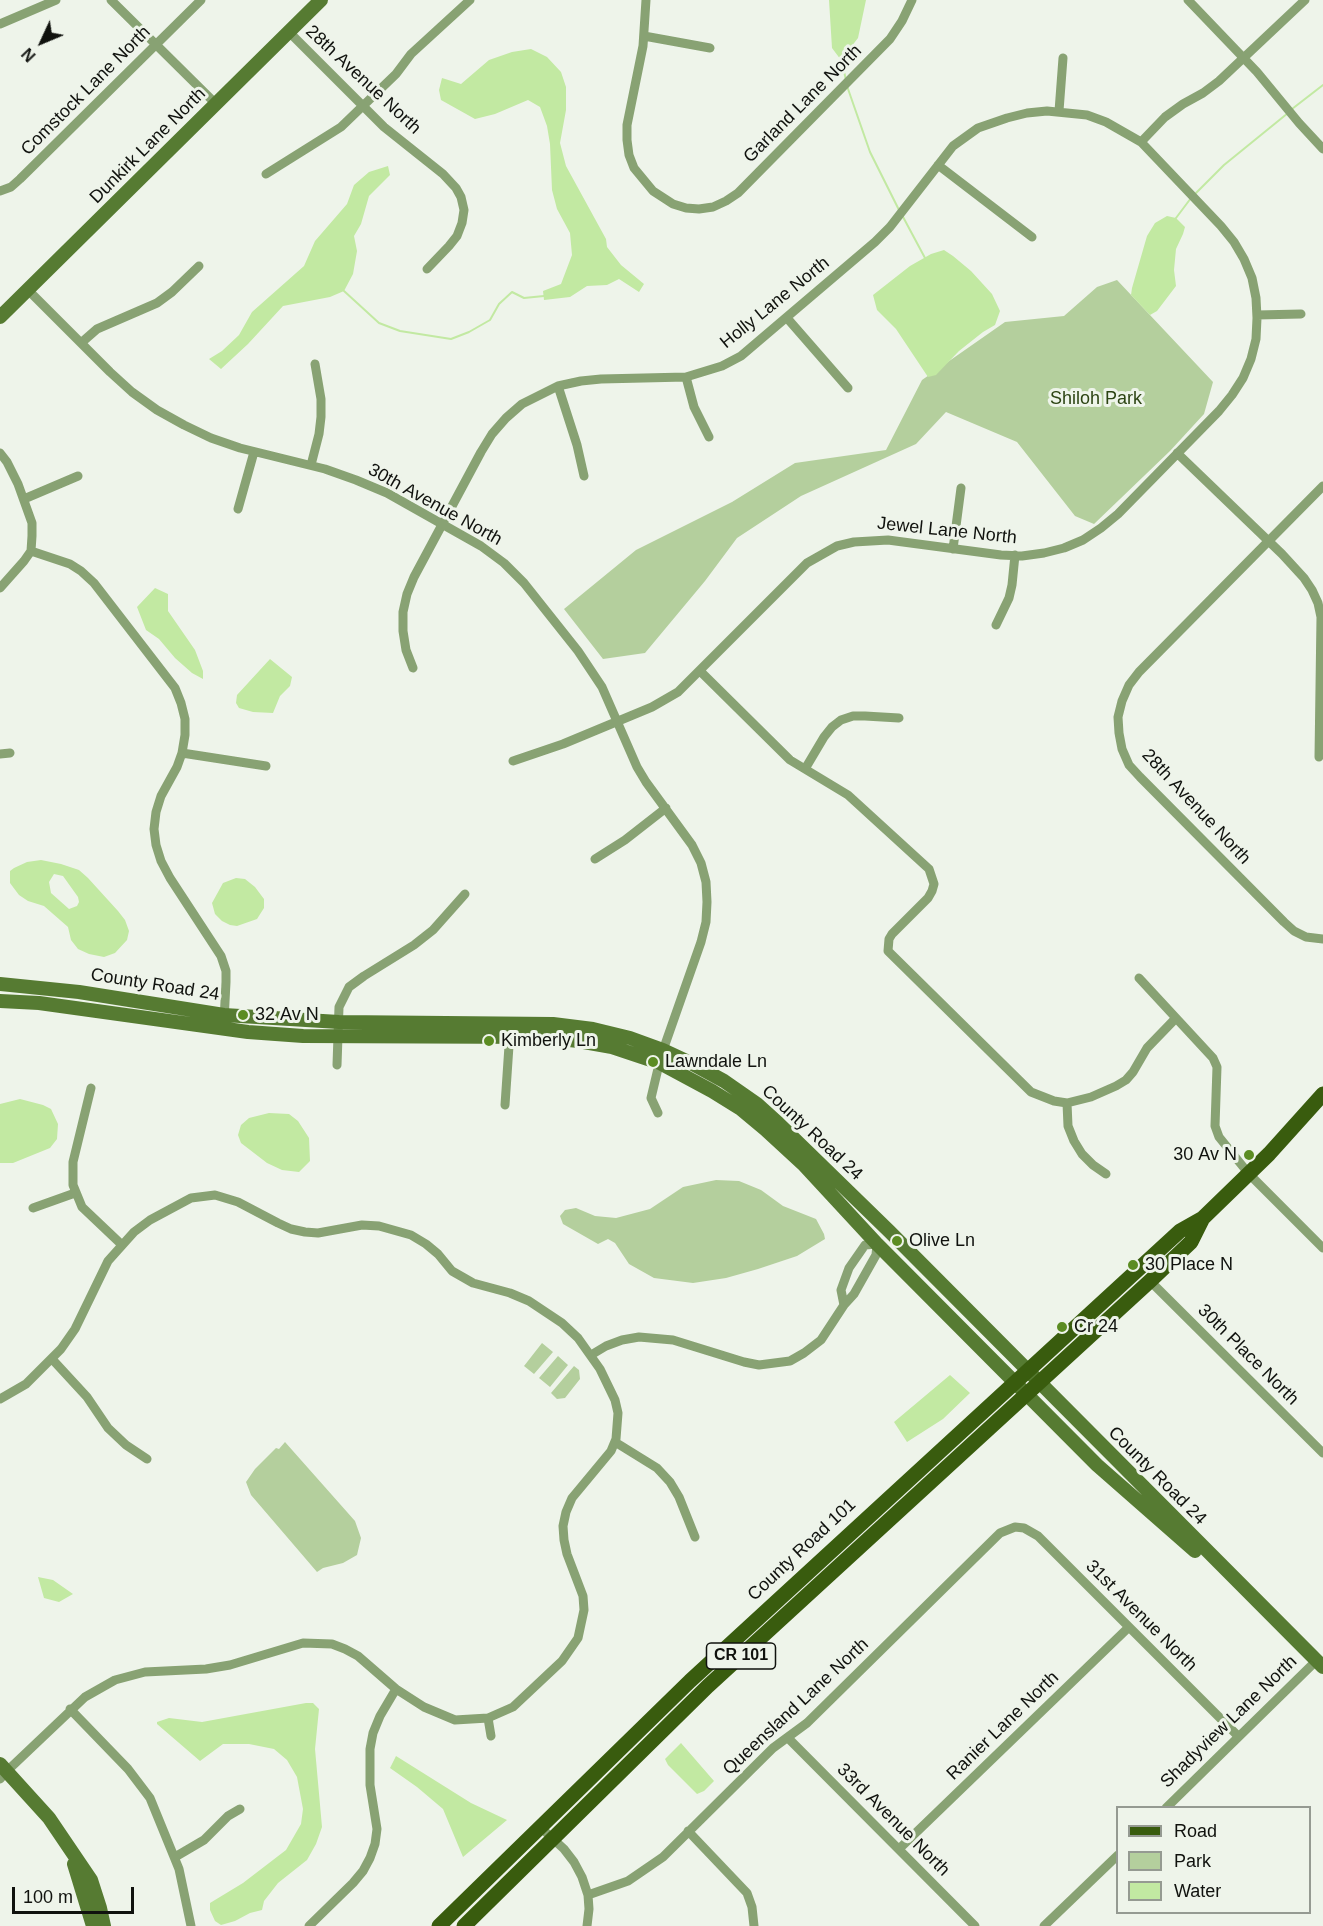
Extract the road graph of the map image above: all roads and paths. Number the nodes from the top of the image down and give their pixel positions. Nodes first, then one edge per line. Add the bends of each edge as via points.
1 (56, 0) edge
2 (111, 0) edge
3 (201, 0) edge
4 (321, 0) edge
5 (470, 0) edge
6 (646, 0) edge
7 (912, 0) edge
8 (1188, 0) edge
9 (1305, 0) edge
10 (0, 24) edge
11 (289, 32) junction
12 (644, 36) junction
13 (157, 44) junction
14 (710, 48) dead end
15 (1244, 57) junction
16 (1063, 58) dead end
17 (216, 104) junction
18 (364, 106) junction
19 (1059, 111) junction
20 (1141, 142) junction
21 (1323, 149) edge
22 (938, 165) junction
23 (266, 174) dead end
24 (0, 191) edge
25 (1032, 237) dead end
26 (199, 266) dead end
27 (427, 269) dead end
28 (28, 290) junction
29 (1300, 314) dead end
30 (1257, 315) junction
31 (0, 317) edge
32 (787, 318) junction
33 (81, 343) junction
34 (315, 364) dead end
35 (686, 377) junction
36 (558, 386) junction
37 (848, 388) dead end
38 (709, 437) dead end
39 (254, 452) junction
40 (0, 453) edge
41 (1178, 453) junction
42 (311, 465) junction
43 (78, 476) dead end
44 (584, 476) dead end
45 (1323, 486) edge
46 (961, 488) dead end
47 (24, 499) junction
48 (238, 509) dead end
49 (442, 524) junction
50 (1269, 542) junction
51 (953, 549) junction
52 (31, 551) junction
53 (1014, 555) junction
54 (0, 588) edge
55 (996, 625) dead end
56 (413, 668) dead end
57 (700, 671) junction
58 (899, 718) dead end
59 (617, 722) junction
60 (182, 753) junction
61 (1319, 757) dead end
62 (513, 761) dead end
63 (266, 766) dead end
64 (805, 769) junction
65 (666, 808) junction
66 (595, 860) dead end
67 (465, 894) dead end
68 (1323, 939) edge
69 (1139, 978) dead end
70 (0, 984) edge
71 (0, 1002) edge
72 (224, 1015) junction
73 (1176, 1018) junction
74 (339, 1022) junction
75 (224, 1029) junction
76 (510, 1030) junction
77 (338, 1037) junction
78 (661, 1056) junction
79 (337, 1065) dead end
80 (91, 1088) dead end
81 (1323, 1094) edge
82 (1066, 1102) junction
83 (505, 1105) dead end
84 (658, 1113) dead end
85 (1106, 1174) dead end
86 (1249, 1174) junction
87 (75, 1193) junction
88 (33, 1208) dead end
89 (1203, 1218) junction
90 (890, 1232) junction
91 (121, 1244) junction
92 (878, 1244) junction
93 (1323, 1248) edge
94 (1150, 1281) junction
95 (844, 1305) junction
96 (591, 1355) junction
97 (52, 1359) junction
98 (1027, 1370) junction
99 (1015, 1382) junction
100 (1039, 1382) junction
101 (1027, 1394) junction
102 (0, 1399) edge
103 (615, 1442) junction
104 (1323, 1453) edge
105 (147, 1459) dead end
106 (1015, 1527) joint
107 (695, 1537) dead end
108 (1129, 1627) junction
109 (1320, 1664) edge
110 (396, 1689) junction
111 (70, 1709) junction
112 (488, 1718) junction
113 (491, 1736) dead end
114 (1238, 1736) junction
115 (788, 1738) junction
116 (2, 1771) edge
117 (1168, 1806) edge
118 (240, 1809) dead end
119 (540, 1827) junction
120 (688, 1831) junction
121 (377, 1835) junction
122 (388, 1836) dead end
123 (552, 1839) junction
124 (68, 1845) junction
125 (899, 1849) junction
126 (1116, 1856) edge
127 (175, 1857) junction
128 (588, 1895) junction
129 (93, 1926) edge
130 (104, 1926) edge
131 (191, 1926) edge
132 (309, 1926) edge
133 (439, 1926) edge
134 (464, 1926) edge
135 (587, 1926) edge
136 (754, 1926) edge
137 (975, 1926) edge
138 (1044, 1926) edge

1 - 10 street
2 - 13 street
3 - 13 street, Comstock Lane North
4 - 11 street, Dunkirk Lane North
5 - 18 street via 411,54
6 - 12 street
7 - 12 street, Garland Lane North via 890,39 738,193 713,207 699,209 674,204 653,191 634,168 629,155 627,125
8 - 15 street
9 - 15 street
11 - 17 street, Dunkirk Lane North
11 - 18 street, 28th Avenue North
12 - 14 street
13 - 17 street
13 - 24 street, Comstock Lane North via 20,179
15 - 20 street via 1211,88 1165,117
15 - 21 street
16 - 19 street
17 - 28 street, Dunkirk Lane North
18 - 23 street via 329,136
18 - 27 street, 28th Avenue North via 443,174 461,197 464,210 457,236
19 - 20 street, Holly Lane North via 1107,122
19 - 22 street, Holly Lane North via 1027,113 978,128 953,146
20 - 30 street, Jewel Lane North via 1234,242 1252,278
22 - 25 street
22 - 32 street, Holly Lane North via 890,227
26 - 33 street via 157,303 97,329
28 - 31 street, Dunkirk Lane North
28 - 33 street, 30th Avenue North
29 - 30 street
30 - 41 street, Jewel Lane North via 1256,339 1243,378 1219,411
32 - 35 street, Holly Lane North via 741,356
32 - 37 street
33 - 39 street, 30th Avenue North via 157,410 211,438
34 - 42 street via 321,417
35 - 36 street, Holly Lane North via 591,380
35 - 38 street via 694,407
36 - 44 street
36 - 49 street, Holly Lane North via 522,404 499,426
39 - 42 street, 30th Avenue North
39 - 48 street
40 - 47 street
41 - 50 street
41 - 53 street, Jewel Lane North via 1118,514 1083,540 1044,553
42 - 49 street, 30th Avenue North via 387,493
43 - 47 street
45 - 50 street, 28th Avenue North
46 - 51 street
47 - 52 street via 32,523
49 - 56 street, Holly Lane North via 406,594 402,631
49 - 59 street, 30th Avenue North via 481,546 524,583 591,668
50 - 61 street via 1304,578 1318,603 1322,631
50 - 68 street, 28th Avenue North via 1139,672 1129,685 1118,717 1119,733 1126,757 1140,777 1294,931
51 - 53 street, Jewel Lane North
51 - 57 street, Jewel Lane North via 871,540 837,546 807,563
52 - 54 street
52 - 60 street via 70,564 94,583 175,688 185,719
53 - 55 street via 1009,598
57 - 59 street, Jewel Lane North via 665,700
57 - 64 street via 785,756
58 - 64 street via 853,716 841,720 824,737
59 - 62 street, Jewel Lane North
59 - 65 street, 30th Avenue North via 641,775
60 - 63 street
60 - 72 street via 156,812 156,845 166,869 221,956 226,971
64 - 82 street via 848,795 929,869 934,884 928,898 892,934 888,951 1022,1084 1042,1098
65 - 66 street
65 - 78 street, 30th Avenue North via 701,863 707,902 701,942
67 - 74 street via 414,945 349,987 339,1007
69 - 73 street
70 - 72 street, County Road 24
71 - 75 street, County Road 24 via 39,1003
72 - 74 street, County Road 24
72 - 75 street
73 - 82 street via 1147,1048 1126,1080 1091,1097
73 - 86 street via 1213,1058 1215,1126 1219,1137
74 - 76 street, County Road 24
74 - 77 street
75 - 77 street, County Road 24
76 - 77 street, County Road 24
76 - 78 street, County Road 24 via 546,1023 593,1029 630,1038
76 - 83 street
77 - 79 street
78 - 84 street, 30th Avenue North via 651,1098
78 - 90 street, County Road 24 via 724,1081 757,1104
78 - 92 street, County Road 24 via 765,1129
80 - 87 street via 73,1162
81 - 86 main road, County Road 101 / CR 101
82 - 85 street via 1074,1141 1093,1166
86 - 89 main road, County Road 101 / CR 101
86 - 93 street
87 - 88 street
87 - 91 street via 82,1208
89 - 94 main road, County Road 101 / CR 101 via 1191,1242
89 - 98 main road, County Road 101 / CR 101 via 1180,1231
90 - 92 street
90 - 98 street, County Road 24
91 - 96 street via 150,1220 203,1195 227,1197 305,1232 362,1226 395,1229 426,1244 452,1270 473,1282 510,1293 545,1311 578,1338
91 - 97 street via 108,1261 75,1329
92 - 95 street via 876,1255
92 - 95 street via 865,1245 849,1268 840,1290
92 - 99 street, County Road 24
94 - 100 main road, County Road 101 / CR 101
94 - 104 street, 30th Place North
95 - 96 street via 821,1340 790,1361 775,1364 744,1362 673,1340 639,1336
96 - 103 street via 615,1400
97 - 102 street via 26,1384
97 - 105 street via 87,1397 108,1428
98 - 99 main road, County Road 101 / CR 101
98 - 100 street, County Road 24
99 - 101 street, County Road 24
99 - 119 main road, County Road 101 / CR 101 via 690,1681
100 - 101 main road, County Road 101 / CR 101
100 - 109 street, County Road 24
101 - 109 street, County Road 24 via 1097,1465
101 - 123 main road, County Road 101 / CR 101 via 708,1686
103 - 107 street via 650,1463 670,1482
103 - 112 street via 572,1498 563,1526 583,1596 578,1638 562,1661 519,1702
106 - 108 street, 31st Avenue North via 1038,1536
106 - 115 street, Queensland Lane North via 1000,1533
108 - 114 street, 31st Avenue North
108 - 125 street, Ranier Lane North
109 - 114 street, Shadyview Lane North
110 - 111 street via 345,1649 332,1644 303,1643 230,1665 131,1674 99,1687
110 - 112 street via 455,1720
110 - 121 street via 373,1732 370,1749
111 - 116 street
111 - 127 street via 140,1783
112 - 113 street
114 - 117 street, Shadyview Lane North
115 - 120 street, Queensland Lane North
115 - 125 street, 33rd Avenue North
116 - 124 street via 49,1818
118 - 127 street via 204,1840
119 - 123 street
119 - 133 main road, County Road 101 / CR 101
120 - 128 street, Queensland Lane North via 646,1870
120 - 136 street via 747,1893
121 - 122 street
121 - 132 street via 363,1871
123 - 128 street via 574,1862
123 - 134 main road, County Road 101 / CR 101
124 - 129 street
124 - 130 street via 91,1880
125 - 137 street, 33rd Avenue North
126 - 138 street
127 - 131 street
128 - 135 street

